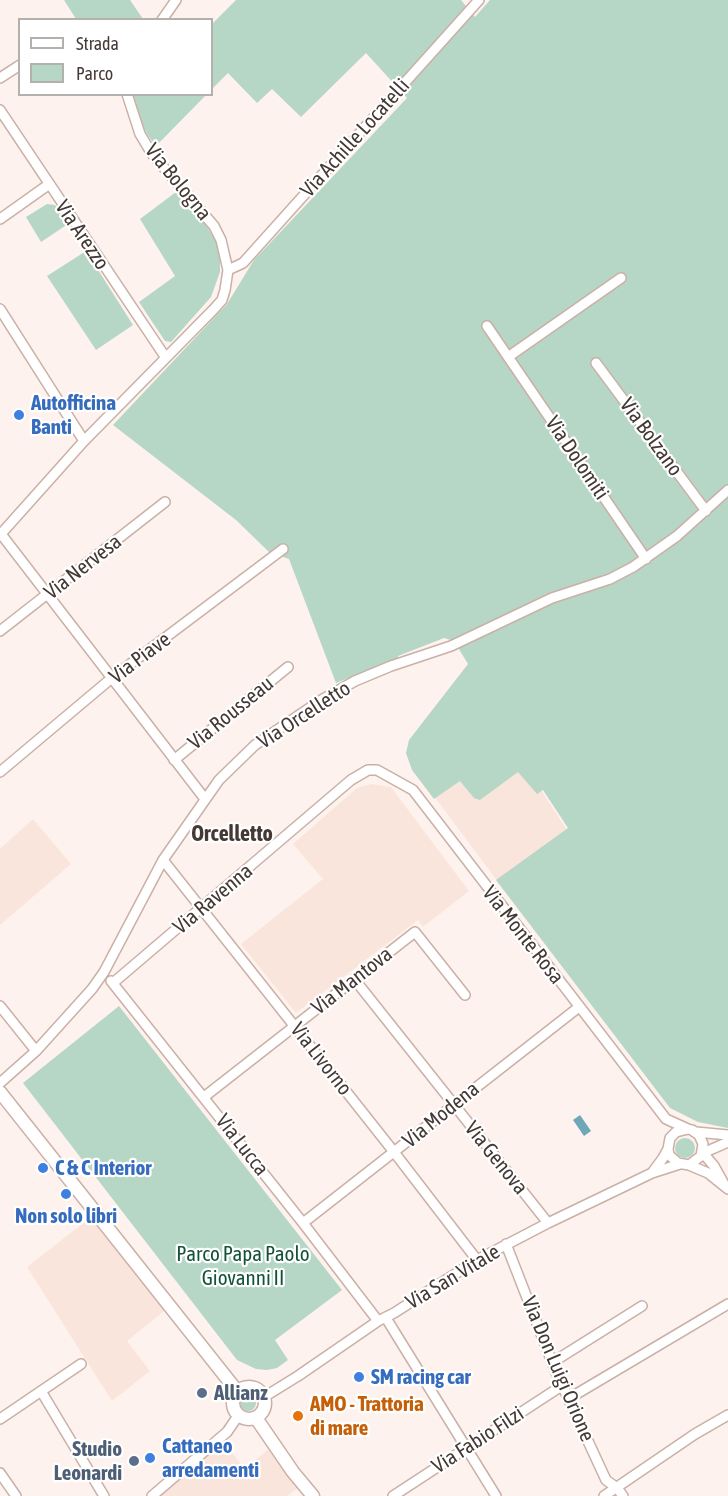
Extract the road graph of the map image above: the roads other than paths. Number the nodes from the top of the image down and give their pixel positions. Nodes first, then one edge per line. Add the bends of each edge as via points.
1 (176, 0) edge
2 (479, 0) edge
3 (163, 18) edge
4 (18, 66) edge
5 (0, 78) edge
6 (128, 96) edge
7 (0, 110) edge
8 (48, 185) junction
9 (0, 219) edge
10 (228, 270) junction
11 (621, 278) dead end
12 (0, 309) edge
13 (487, 326) dead end
14 (508, 357) junction
15 (166, 358) junction
16 (596, 363) dead end
17 (84, 441) junction
18 (728, 490) edge
19 (165, 502) dead end
20 (706, 511) junction
21 (0, 535) edge
22 (284, 549) dead end
23 (646, 559) junction
24 (48, 595) junction
25 (0, 631) edge
26 (288, 667) dead end
27 (113, 677) junction
28 (174, 760) junction
29 (368, 770) joint
30 (0, 772) edge
31 (205, 799) junction
32 (163, 860) junction
33 (202, 909) junction
34 (104, 972) junction
35 (355, 980) junction
36 (113, 983) junction
37 (465, 995) dead end
38 (0, 1006) edge
39 (579, 1007) junction
40 (295, 1026) junction
41 (36, 1051) junction
42 (0, 1083) edge
43 (0, 1092) edge
44 (204, 1097) junction
45 (453, 1104) junction
46 (666, 1119) junction
47 (692, 1131) junction
48 (728, 1135) edge
49 (728, 1142) edge
50 (668, 1146) junction
51 (394, 1152) junction
52 (703, 1153) junction
53 (684, 1164) junction
54 (652, 1173) junction
55 (726, 1186) edge
56 (548, 1222) junction
57 (303, 1223) junction
58 (506, 1244) junction
59 (477, 1260) junction
60 (728, 1304) edge
61 (642, 1306) dead end
62 (382, 1319) junction
63 (553, 1362) junction
64 (81, 1364) dead end
65 (563, 1385) junction
66 (41, 1391) junction
67 (237, 1391) junction
68 (264, 1397) junction
69 (568, 1399) junction
70 (728, 1415) edge
71 (238, 1416) junction
72 (256, 1418) junction
73 (0, 1419) edge
74 (467, 1448) junction
75 (1, 1477) edge
76 (620, 1492) edge
77 (16, 1496) edge
78 (104, 1496) edge
79 (152, 1496) edge
80 (313, 1496) edge
81 (393, 1496) edge
82 (496, 1496) edge
83 (604, 1496) edge

1 - 3 street
2 - 10 street, Via Achille Locatelli via 243,263
4 - 5 street
6 - 10 street, Via Bologna via 140,134 152,154 214,226 226,253
7 - 8 street, Via Arezzo
8 - 9 street
8 - 15 street, Via Arezzo
10 - 15 street via 222,300
11 - 14 street
12 - 17 street
13 - 14 street, Via Dolomiti
14 - 23 street, Via Dolomiti
15 - 17 street
16 - 20 street, Via Bolzano
17 - 21 street
18 - 20 street, Via Orcelletto
19 - 24 street, Via Nervesa
20 - 23 street, Via Orcelletto
21 - 24 street
22 - 27 street, Via Piave
23 - 31 street, Via Orcelletto via 610,579 552,598 451,646 355,681 255,745
24 - 25 street, Via Nervesa
24 - 27 street
26 - 28 street, Via Rousseau
27 - 28 street
27 - 30 street, Via Piave
28 - 31 street
29 - 33 street, Via Ravenna
29 - 39 street, Via Monte Rosa via 377,770 413,790
31 - 32 street, Via Orcelletto
32 - 33 street, Via Livorno
32 - 34 street, Via Orcelletto
33 - 36 street, Via Ravenna
33 - 40 street, Via Livorno
34 - 36 street, Via Lucca
34 - 41 street, Via Orcelletto via 71,1015
35 - 37 street, Via Mantova via 415,932
35 - 40 street, Via Mantova
35 - 45 street, Via Genova
36 - 44 street, Via Lucca
38 - 41 street
39 - 45 street, Via Modena
39 - 46 street, Via Monte Rosa
40 - 44 street, Via Mantova
40 - 51 street, Via Livorno
41 - 42 street, Via Orcelletto
43 - 67 street
44 - 57 street, Via Lucca
45 - 51 street, Via Modena
45 - 56 street, Via Genova
46 - 47 street, Via Monte Rosa
46 - 50 street
47 - 48 street
47 - 50 street via 676,1132
47 - 52 street via 702,1141
49 - 52 street
50 - 53 street via 673,1159
50 - 54 street, Via San Vitale
51 - 57 street, Via Modena
51 - 59 street, Via Livorno
52 - 53 street via 698,1160
52 - 55 street
53 - 54 street, Via San Vitale
53 - 55 street
54 - 56 street, Via San Vitale
56 - 58 street, Via San Vitale
57 - 62 street, Via Lucca
58 - 59 street, Via San Vitale
58 - 63 street, Via Don Luigi Orione
59 - 62 street, Via San Vitale
60 - 69 street
61 - 63 street
62 - 68 street, Via San Vitale
62 - 74 street, Via Lucca
63 - 65 street, Via Don Luigi Orione
64 - 66 street
65 - 69 street, Via Don Luigi Orione
65 - 74 street, Via Fabio Filzi
66 - 73 street
66 - 78 street
67 - 68 street via 252,1387
67 - 71 street via 232,1406
68 - 72 street via 264,1410
69 - 76 street, Via Don Luigi Orione via 606,1480
70 - 76 street via 695,1434
71 - 72 street
71 - 79 street via 227,1432
72 - 80 street
74 - 81 street, Via Fabio Filzi
74 - 82 street, Via Lucca
75 - 77 street
76 - 83 street

